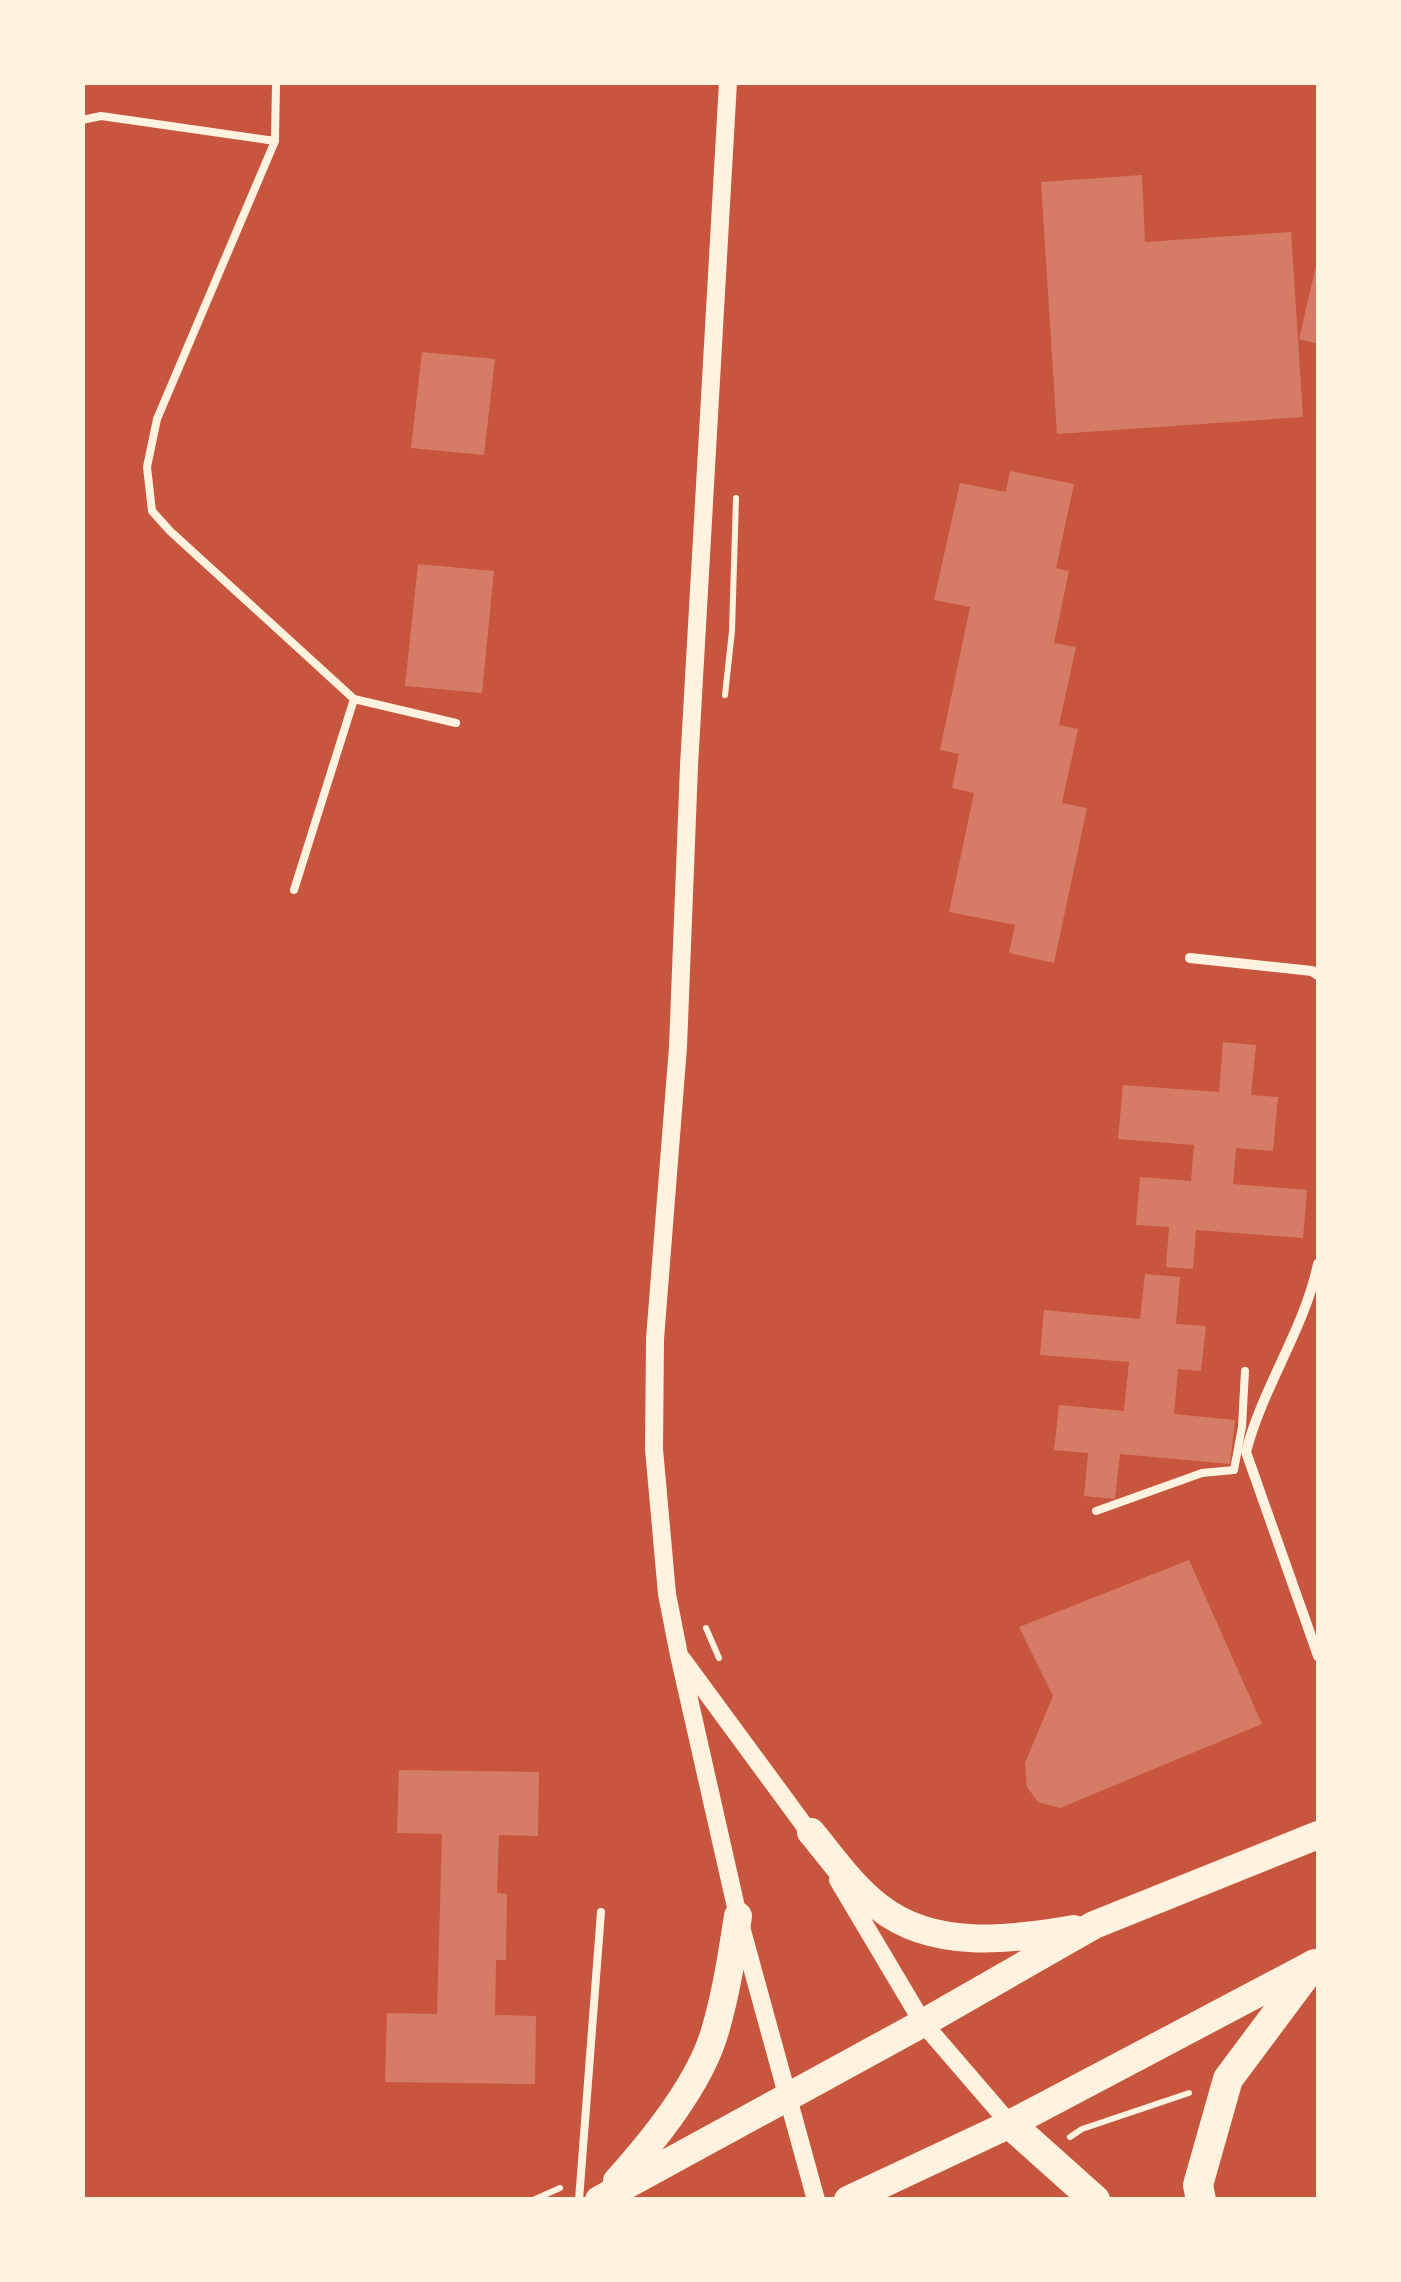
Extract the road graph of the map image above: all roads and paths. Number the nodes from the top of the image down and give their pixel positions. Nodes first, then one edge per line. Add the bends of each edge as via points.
1 (276, 82) edge
2 (728, 82) edge
3 (82, 120) edge
4 (275, 141) junction
5 (737, 494) dead end
6 (354, 699) junction
7 (724, 706) dead end
8 (456, 723) dead end
9 (294, 890) dead end
10 (1190, 958) dead end
11 (1318, 975) edge
12 (1318, 1270) edge
13 (1245, 1371) dead end
14 (1247, 1428) junction
15 (1096, 1511) dead end
16 (700, 1617) dead end
17 (679, 1655) junction
18 (1318, 1656) edge
19 (723, 1666) dead end
20 (810, 1832) junction
21 (1318, 1835) edge
22 (601, 1912) dead end
23 (738, 1916) junction
24 (1094, 1925) junction
25 (1316, 1963) edge
26 (923, 2023) junction
27 (1228, 2079) junction
28 (788, 2096) junction
29 (1010, 2124) junction
30 (1042, 2153) junction
31 (594, 2199) edge
32 (816, 2200) edge
33 (848, 2200) edge
34 (1095, 2200) edge
35 (1201, 2200) edge

1 - 4 lane
2 - 17 street via 678,1047 655,1339 654,1449
3 - 4 lane via 101,116
4 - 6 lane via 157,419 148,467 152,511
5 - 7 path
6 - 8 lane
6 - 9 lane
10 - 11 street
12 - 14 street via 1304,1314
13 - 14 lane
14 - 15 lane via 1234,1470 1202,1473
14 - 18 street via 1249,1462
16 - 19 path
17 - 20 street
17 - 23 street
20 - 24 highway via 876,1906 910,1925 954,1938 1028,1937
20 - 26 street
21 - 24 highway
22 - 31 lane
23 - 28 street
23 - 31 highway via 714,2036 696,2074 647,2148
24 - 26 highway
25 - 27 highway
25 - 29 highway
26 - 28 highway
26 - 29 street
27 - 30 path via 1082,2130
27 - 35 highway via 1198,2185
28 - 31 highway
28 - 32 street
29 - 30 highway
29 - 33 highway
30 - 34 highway

